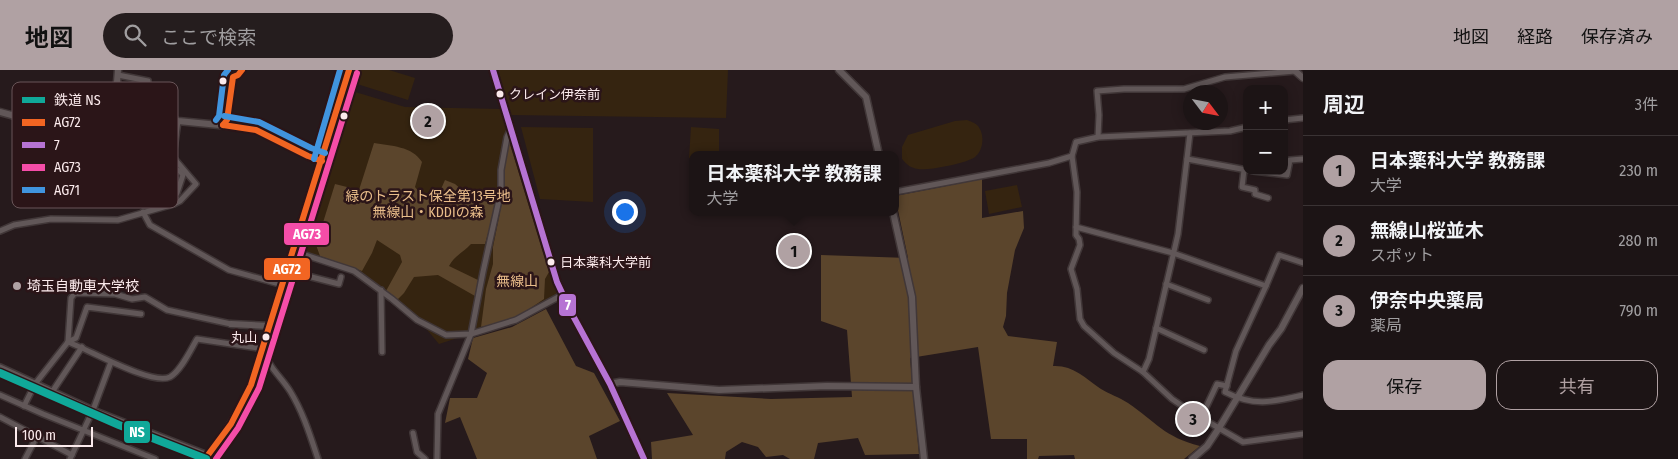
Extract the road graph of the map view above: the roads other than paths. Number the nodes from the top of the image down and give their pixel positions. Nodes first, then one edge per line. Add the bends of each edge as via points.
1 (349, 70) edge
2 (493, 70) edge
3 (838, 70) edge
4 (1294, 71) edge
5 (118, 72) edge
6 (1303, 78) edge
7 (148, 81) dead end
8 (1303, 118) edge
9 (1288, 120) edge
10 (178, 121) edge
11 (511, 128) junction
12 (1243, 128) edge
13 (1190, 133) junction
14 (1098, 137) junction
15 (878, 151) edge
16 (1072, 156) junction
17 (1187, 159) junction
18 (1303, 159) edge
19 (322, 161) junction
20 (178, 163) edge
21 (1243, 169) edge
22 (178, 170) edge
23 (1288, 171) edge
24 (1245, 175) edge
25 (178, 190) edge
26 (899, 191) edge
27 (1268, 198) dead end
28 (178, 202) edge
29 (158, 208) edge
30 (143, 212) junction
31 (895, 216) edge
32 (1076, 227) junction
33 (0, 231) edge
34 (294, 251) junction
35 (1173, 253) junction
36 (1303, 263) edge
37 (288, 271) junction
38 (341, 276) dead end
39 (1166, 284) junction
40 (283, 285) junction
41 (1266, 286) junction
42 (1303, 288) edge
43 (381, 290) junction
44 (562, 295) junction
45 (1208, 300) dead end
46 (141, 314) dead end
47 (231, 324) joint
48 (270, 326) junction
49 (1156, 328) junction
50 (472, 334) junction
51 (68, 342) junction
52 (82, 347) junction
53 (264, 349) junction
54 (1204, 350) dead end
55 (382, 352) dead end
56 (111, 362) junction
57 (0, 368) edge
58 (1143, 372) junction
59 (35, 384) junction
60 (610, 384) junction
61 (1227, 386) junction
62 (916, 387) junction
63 (52, 392) junction
64 (0, 395) edge
65 (1303, 395) edge
66 (1237, 398) junction
67 (24, 406) junction
68 (93, 410) junction
69 (0, 417) edge
70 (1201, 418) junction
71 (1219, 428) junction
72 (83, 431) junction
73 (413, 433) dead end
74 (1303, 434) edge
75 (35, 440) dead end
76 (71, 457) edge
77 (207, 457) edge
78 (25, 459) edge
79 (155, 459) edge
80 (218, 459) edge
81 (318, 459) edge
82 (425, 459) edge
83 (437, 459) edge
84 (644, 459) edge
85 (924, 459) edge
86 (1192, 459) edge

1 - 19 main road
2 - 11 street
3 - 15 street via 866,97
4 - 6 street
4 - 14 street via 1225,77 1184,89 1097,90
5 - 7 street
8 - 9 street
10 - 19 street via 250,128
11 - 44 street
11 - 50 street
12 - 13 street
13 - 14 street
13 - 17 street
14 - 16 street via 1076,142
16 - 26 street
16 - 32 street via 1077,192
17 - 21 street
17 - 35 street
18 - 23 street via 1290,160
19 - 34 main road
20 - 28 street via 196,184
22 - 25 street via 183,175
24 - 27 street via 1242,187
29 - 30 street
30 - 33 street via 118,220 41,220
30 - 40 street via 150,225 229,270
31 - 62 street via 912,297
32 - 35 street
32 - 58 street via 1080,244 1072,269 1080,319 1114,352
34 - 37 main road
34 - 43 street via 354,271
35 - 39 street
35 - 41 street
36 - 41 street via 1279,255
37 - 38 street via 339,284
37 - 40 main road
39 - 45 street
39 - 49 street
40 - 48 main road
41 - 61 street via 1236,351
42 - 66 street
43 - 50 street via 417,320 446,336
43 - 55 street
44 - 50 street via 516,320
44 - 60 street
46 - 51 street via 87,307 76,338
47 - 48 street
47 - 51 street via 167,310 145,297 132,300 115,294 75,293 71,298
48 - 53 main road
49 - 54 street
49 - 58 street
50 - 83 street via 438,414
51 - 52 street
51 - 59 street
52 - 56 street
52 - 63 street
53 - 56 street via 197,339 183,364 170,377 160,379
53 - 77 main road via 243,404
53 - 81 street via 267,361 289,390 306,423
56 - 68 street
57 - 59 street
58 - 70 street via 1172,399
59 - 63 street
59 - 67 street
60 - 62 street via 620,382 719,390
60 - 84 street
61 - 66 street via 1225,392
61 - 70 street via 1217,384
62 - 85 street
63 - 68 street
64 - 67 street
65 - 66 street via 1270,403
66 - 71 street
67 - 72 street
68 - 72 street
68 - 77 street
69 - 76 street
70 - 71 street
71 - 74 street via 1247,443
71 - 86 street
72 - 76 street
72 - 79 street
73 - 82 street via 417,452
75 - 78 street
77 - 80 street

